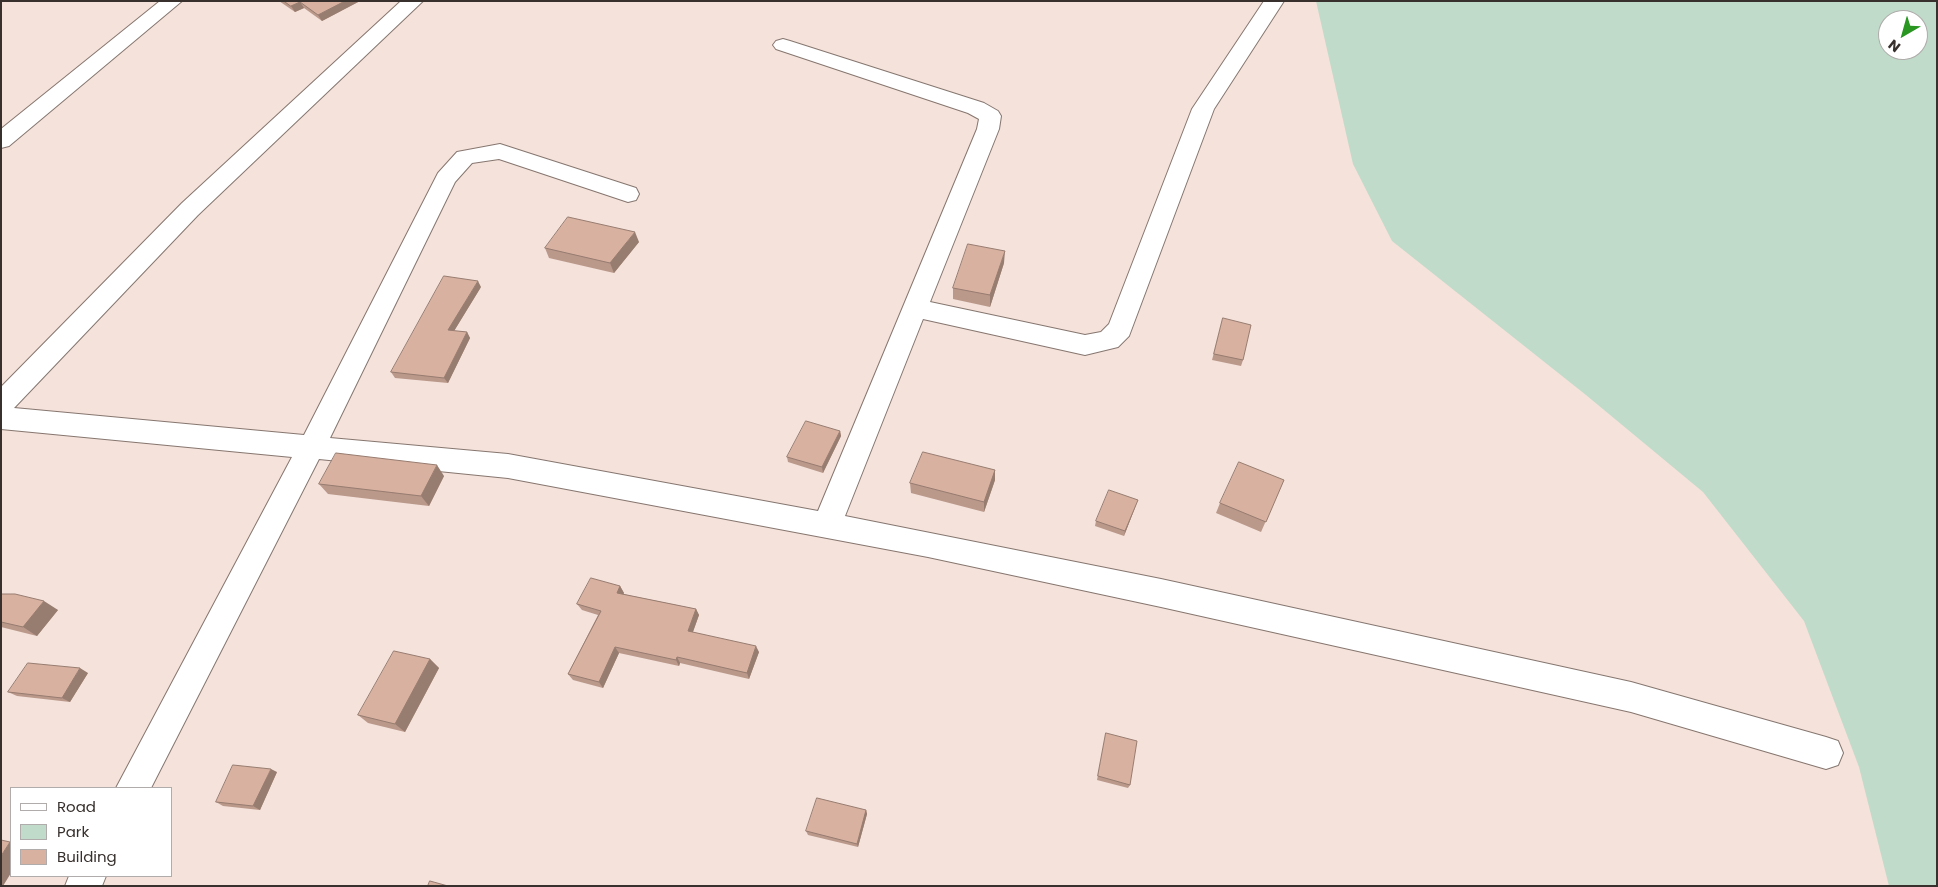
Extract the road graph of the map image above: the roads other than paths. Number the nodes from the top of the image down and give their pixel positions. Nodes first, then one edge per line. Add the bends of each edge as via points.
1 (172, 1) edge
2 (413, 1) edge
3 (1274, 1) edge
4 (783, 44) dead end
5 (1, 141) edge
6 (628, 194) dead end
7 (916, 308) junction
8 (1, 404) edge
9 (1, 418) edge
10 (312, 446) junction
11 (826, 526) junction
12 (1826, 753) dead end
13 (135, 787) edge

1 - 5 street
2 - 8 street via 190,210
3 - 7 street via 1203,109 1120,329 1108,340 1085,344
4 - 7 street via 976,108 990,116 988,129
6 - 10 street via 500,151 465,157 446,178
7 - 11 street
9 - 10 street
10 - 11 street via 508,466
10 - 13 street
11 - 12 street via 1161,593 1631,697

